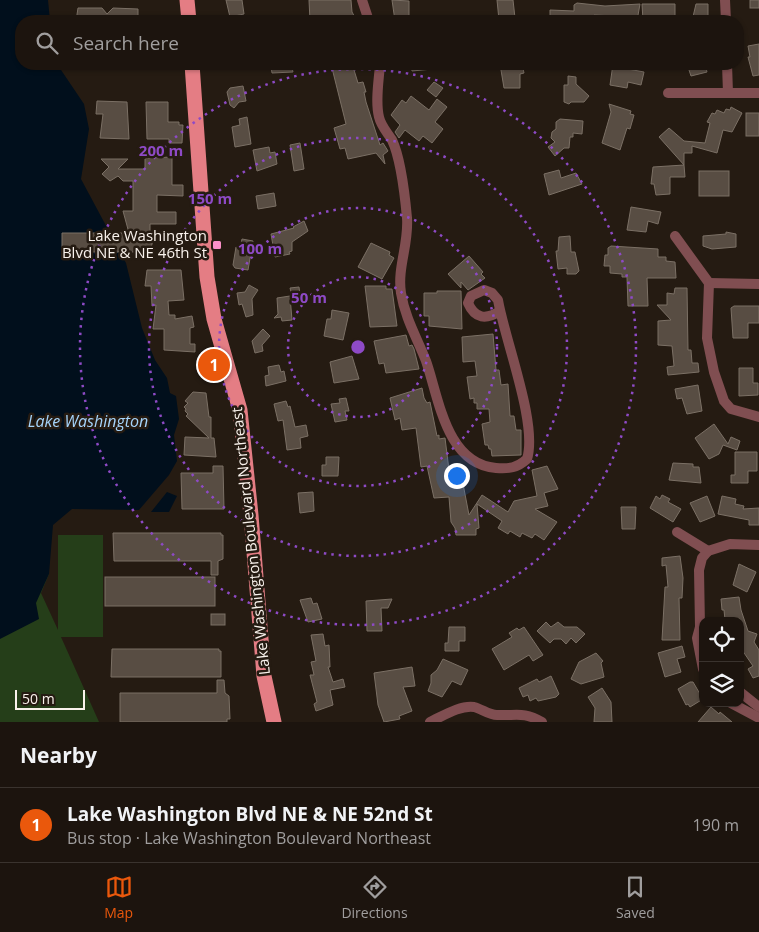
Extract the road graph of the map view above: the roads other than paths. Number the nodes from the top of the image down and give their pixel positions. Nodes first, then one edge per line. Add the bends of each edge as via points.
1 (187, 0) edge
2 (362, 0) edge
3 (725, 0) edge
4 (188, 15) edge
5 (366, 15) edge
6 (726, 15) edge
7 (192, 70) edge
8 (380, 70) edge
9 (727, 70) edge
10 (668, 93) dead end
11 (728, 93) junction
12 (759, 93) edge
13 (674, 236) dead end
14 (710, 283) junction
15 (759, 284) edge
16 (500, 311) dead end
17 (759, 417) edge
18 (677, 532) dead end
19 (759, 545) edge
20 (708, 551) junction
21 (701, 617) edge
22 (699, 633) edge
23 (699, 651) edge
24 (744, 695) edge
25 (738, 707) edge
26 (759, 707) edge
27 (759, 718) edge
28 (274, 722) edge
29 (430, 722) edge
30 (542, 722) edge

1 - 4 main road
2 - 5 street
3 - 6 street
7 - 28 main road, Lake Washington Boulevard Northeast via 207,277 214,319 240,410 264,676
8 - 16 street via 378,115 397,157 407,218 400,275 405,311 426,361 444,421 459,446 471,459 490,468 510,469 527,459 531,447 527,417
9 - 11 street
10 - 11 street
11 - 12 street
13 - 14 street
14 - 15 street
14 - 17 street via 707,338 724,401 731,410
18 - 20 street
19 - 20 street via 730,544
20 - 21 street via 699,570
22 - 23 street via 696,638
24 - 26 street
25 - 27 street
29 - 30 street via 471,707 495,715 516,713 531,716

